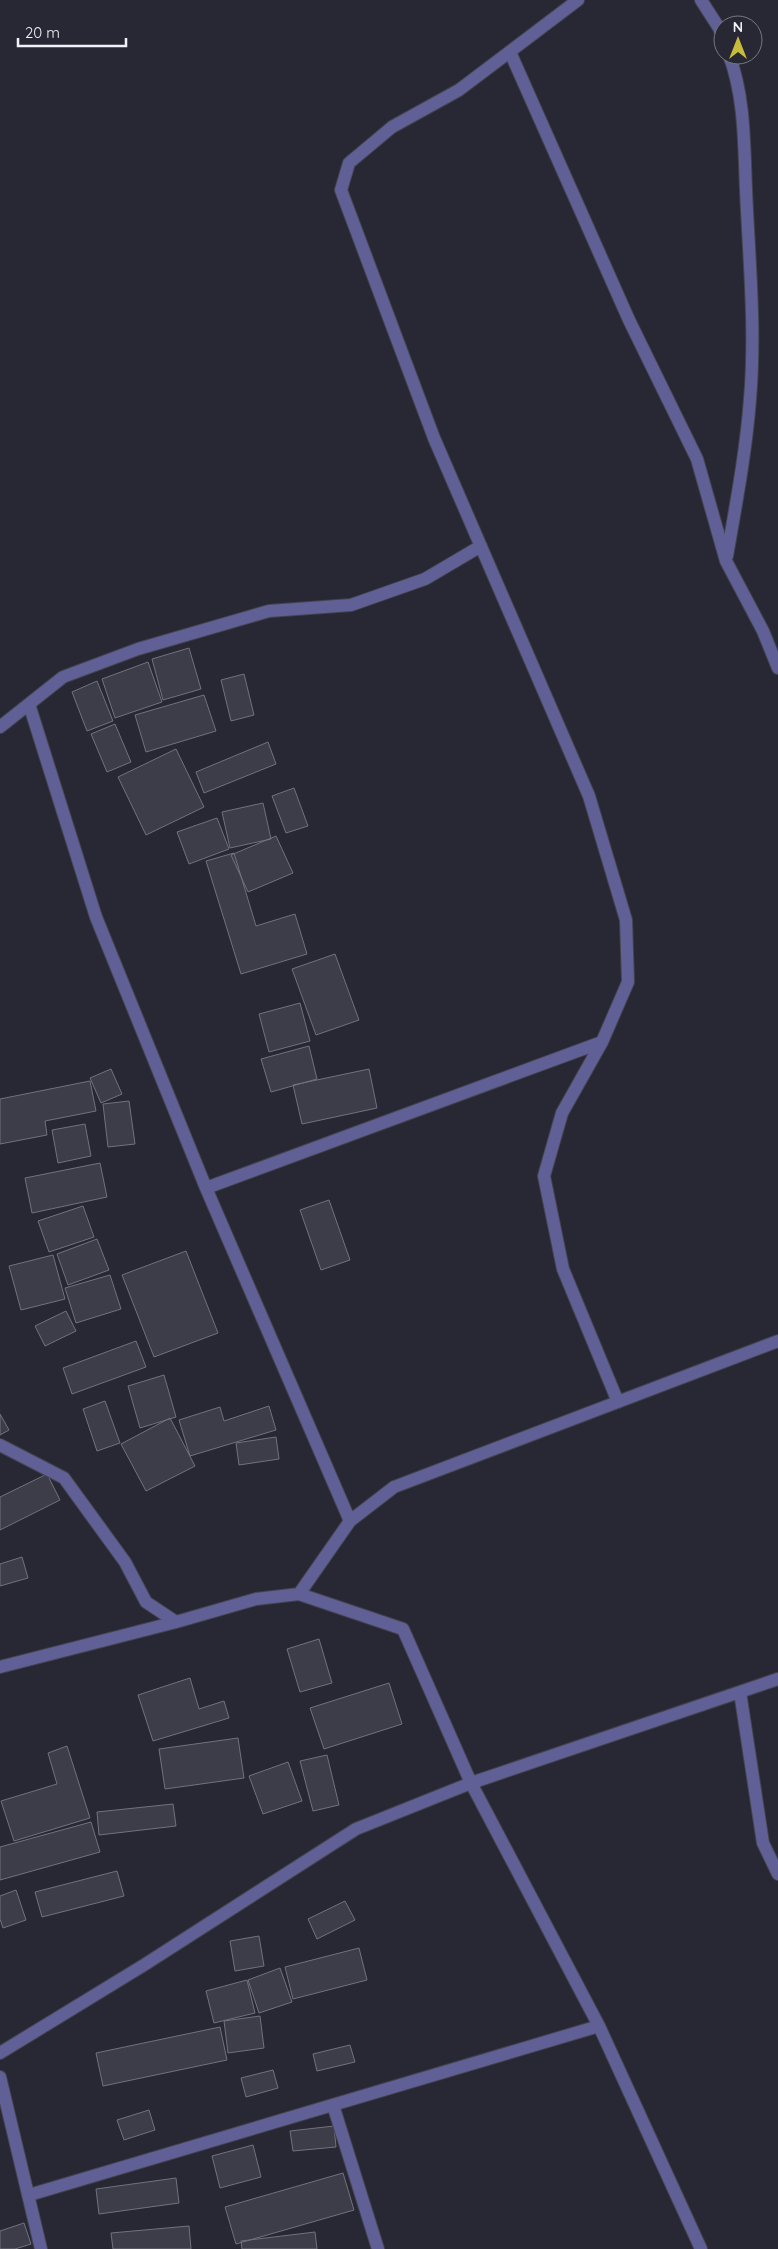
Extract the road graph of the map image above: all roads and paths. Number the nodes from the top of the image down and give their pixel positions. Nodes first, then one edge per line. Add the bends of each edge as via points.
1 (578, 0) edge
2 (702, 0) edge
3 (713, 18) edge
4 (510, 52) junction
5 (733, 65) edge
6 (481, 546) junction
7 (726, 561) junction
8 (778, 668) edge
9 (29, 704) junction
10 (0, 727) edge
11 (602, 1042) junction
12 (206, 1188) junction
13 (778, 1341) edge
14 (618, 1402) junction
15 (0, 1446) edge
16 (350, 1521) junction
17 (299, 1594) junction
18 (176, 1622) junction
19 (0, 1666) edge
20 (778, 1680) edge
21 (740, 1692) junction
22 (471, 1783) junction
23 (778, 1874) edge
24 (599, 2026) junction
25 (0, 2053) edge
26 (0, 2077) edge
27 (332, 2106) junction
28 (29, 2195) junction
29 (41, 2249) edge
30 (378, 2249) edge
31 (701, 2249) edge

1 - 4 street
2 - 3 street
4 - 6 street via 459,90 392,127 349,163 341,190 434,438
4 - 7 street via 629,320 697,459
5 - 7 street via 738,77 752,302 750,397
6 - 9 street via 425,579 351,605 269,611 138,649 63,677
6 - 11 street via 590,796 626,920 628,982
7 - 8 street
9 - 10 street
9 - 12 street via 96,917
11 - 12 street
11 - 14 street via 562,1113 544,1176 563,1269
12 - 16 street
13 - 14 street
14 - 16 street via 394,1487
15 - 18 street via 64,1478 125,1562 146,1602
16 - 17 street
17 - 18 street via 256,1599
17 - 22 street via 403,1629
18 - 19 street
20 - 21 street
21 - 22 street
21 - 23 street via 763,1843
22 - 24 street
22 - 25 street via 356,1828 144,1966
24 - 27 street
24 - 31 street
26 - 28 street
27 - 28 street
27 - 30 street
28 - 29 street

